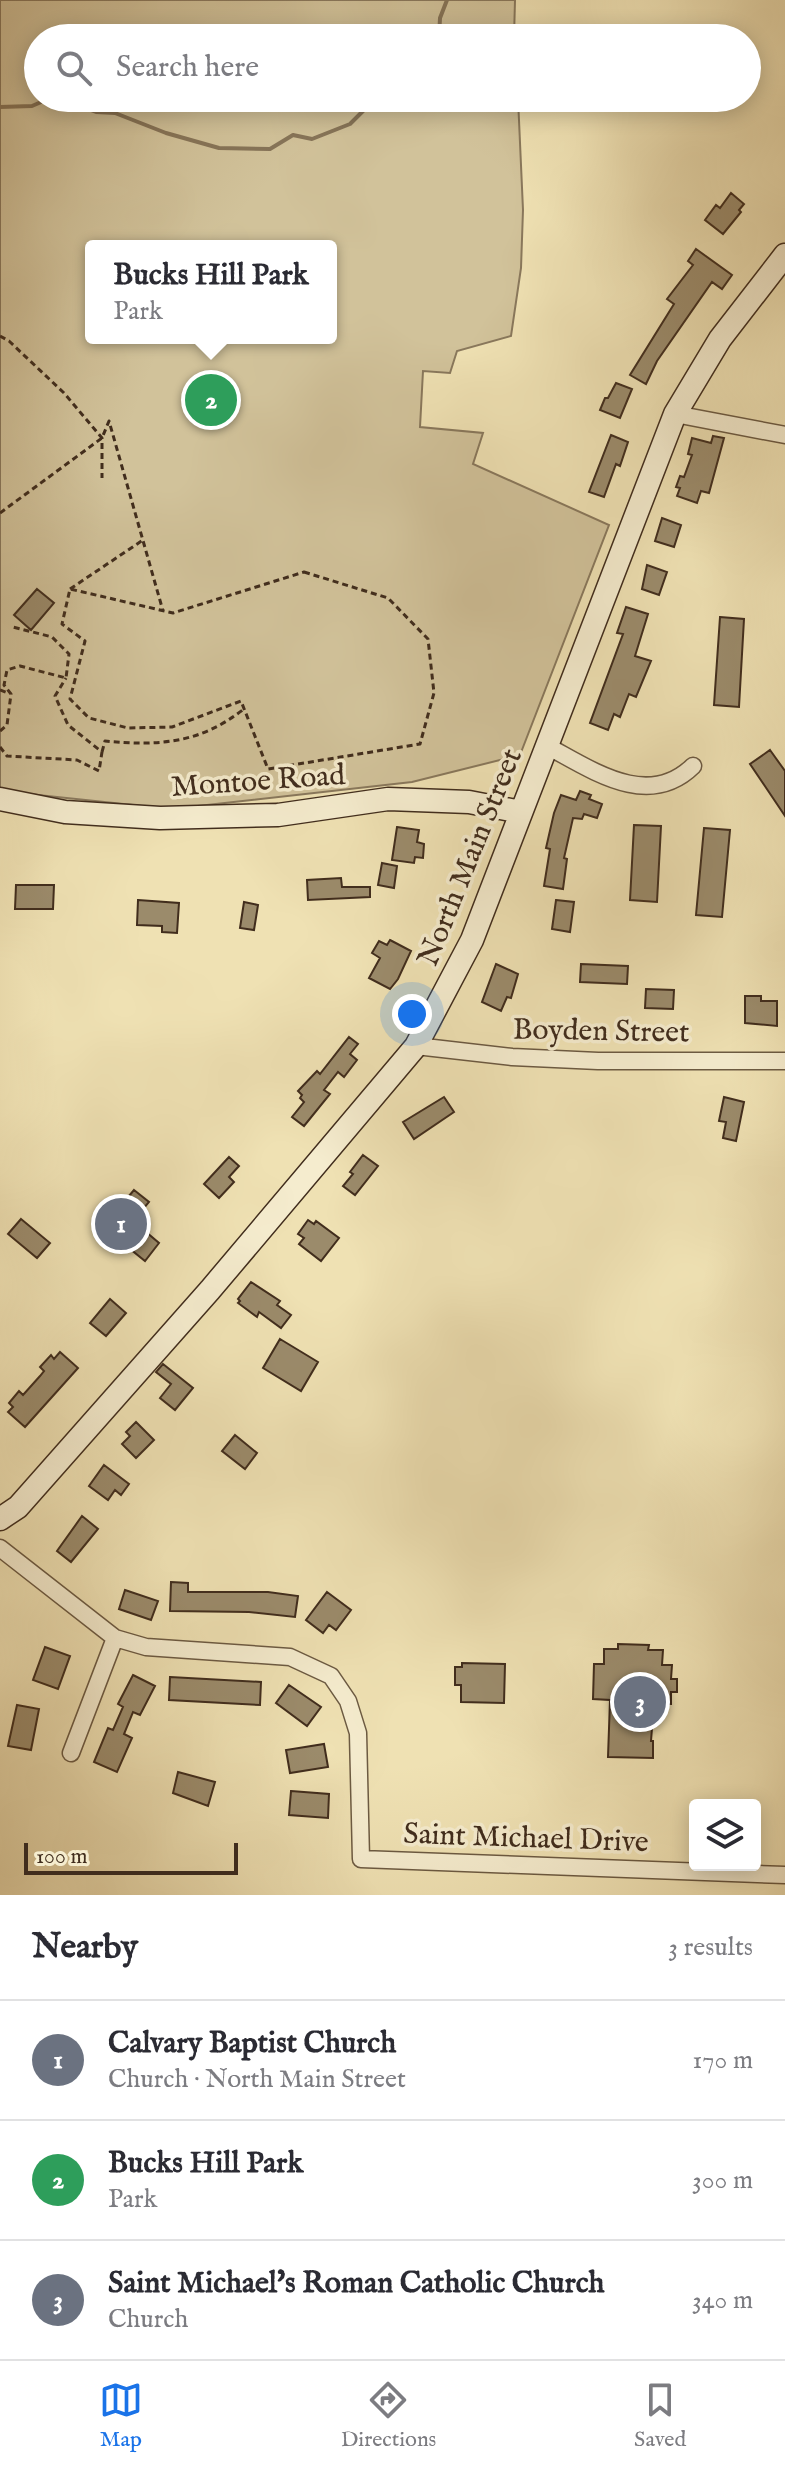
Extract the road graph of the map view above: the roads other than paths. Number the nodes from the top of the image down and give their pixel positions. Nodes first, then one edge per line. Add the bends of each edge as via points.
1 (785, 255) edge
2 (675, 414) junction
3 (785, 435) edge
4 (547, 746) junction
5 (693, 766) dead end
6 (0, 799) edge
7 (521, 812) junction
8 (416, 1046) junction
9 (785, 1061) edge
10 (0, 1519) edge
11 (0, 1548) edge
12 (115, 1638) junction
13 (71, 1753) dead end
14 (785, 1875) edge

1 - 2 main road, North Main Street via 720,339
2 - 3 street
2 - 4 main road, North Main Street
4 - 5 street via 632,785 661,786
4 - 7 main road, North Main Street
6 - 7 main road, Montoe Road via 65,812 160,818 278,815 388,799 469,802
7 - 8 main road, North Main Street via 472,940
8 - 9 street, Boyden Street via 527,1058
8 - 10 main road, North Main Street via 210,1290 18,1507
11 - 12 street
12 - 13 street
12 - 14 street, Saint Michael Drive via 146,1647 290,1657 331,1676 348,1701 358,1733 361,1859

